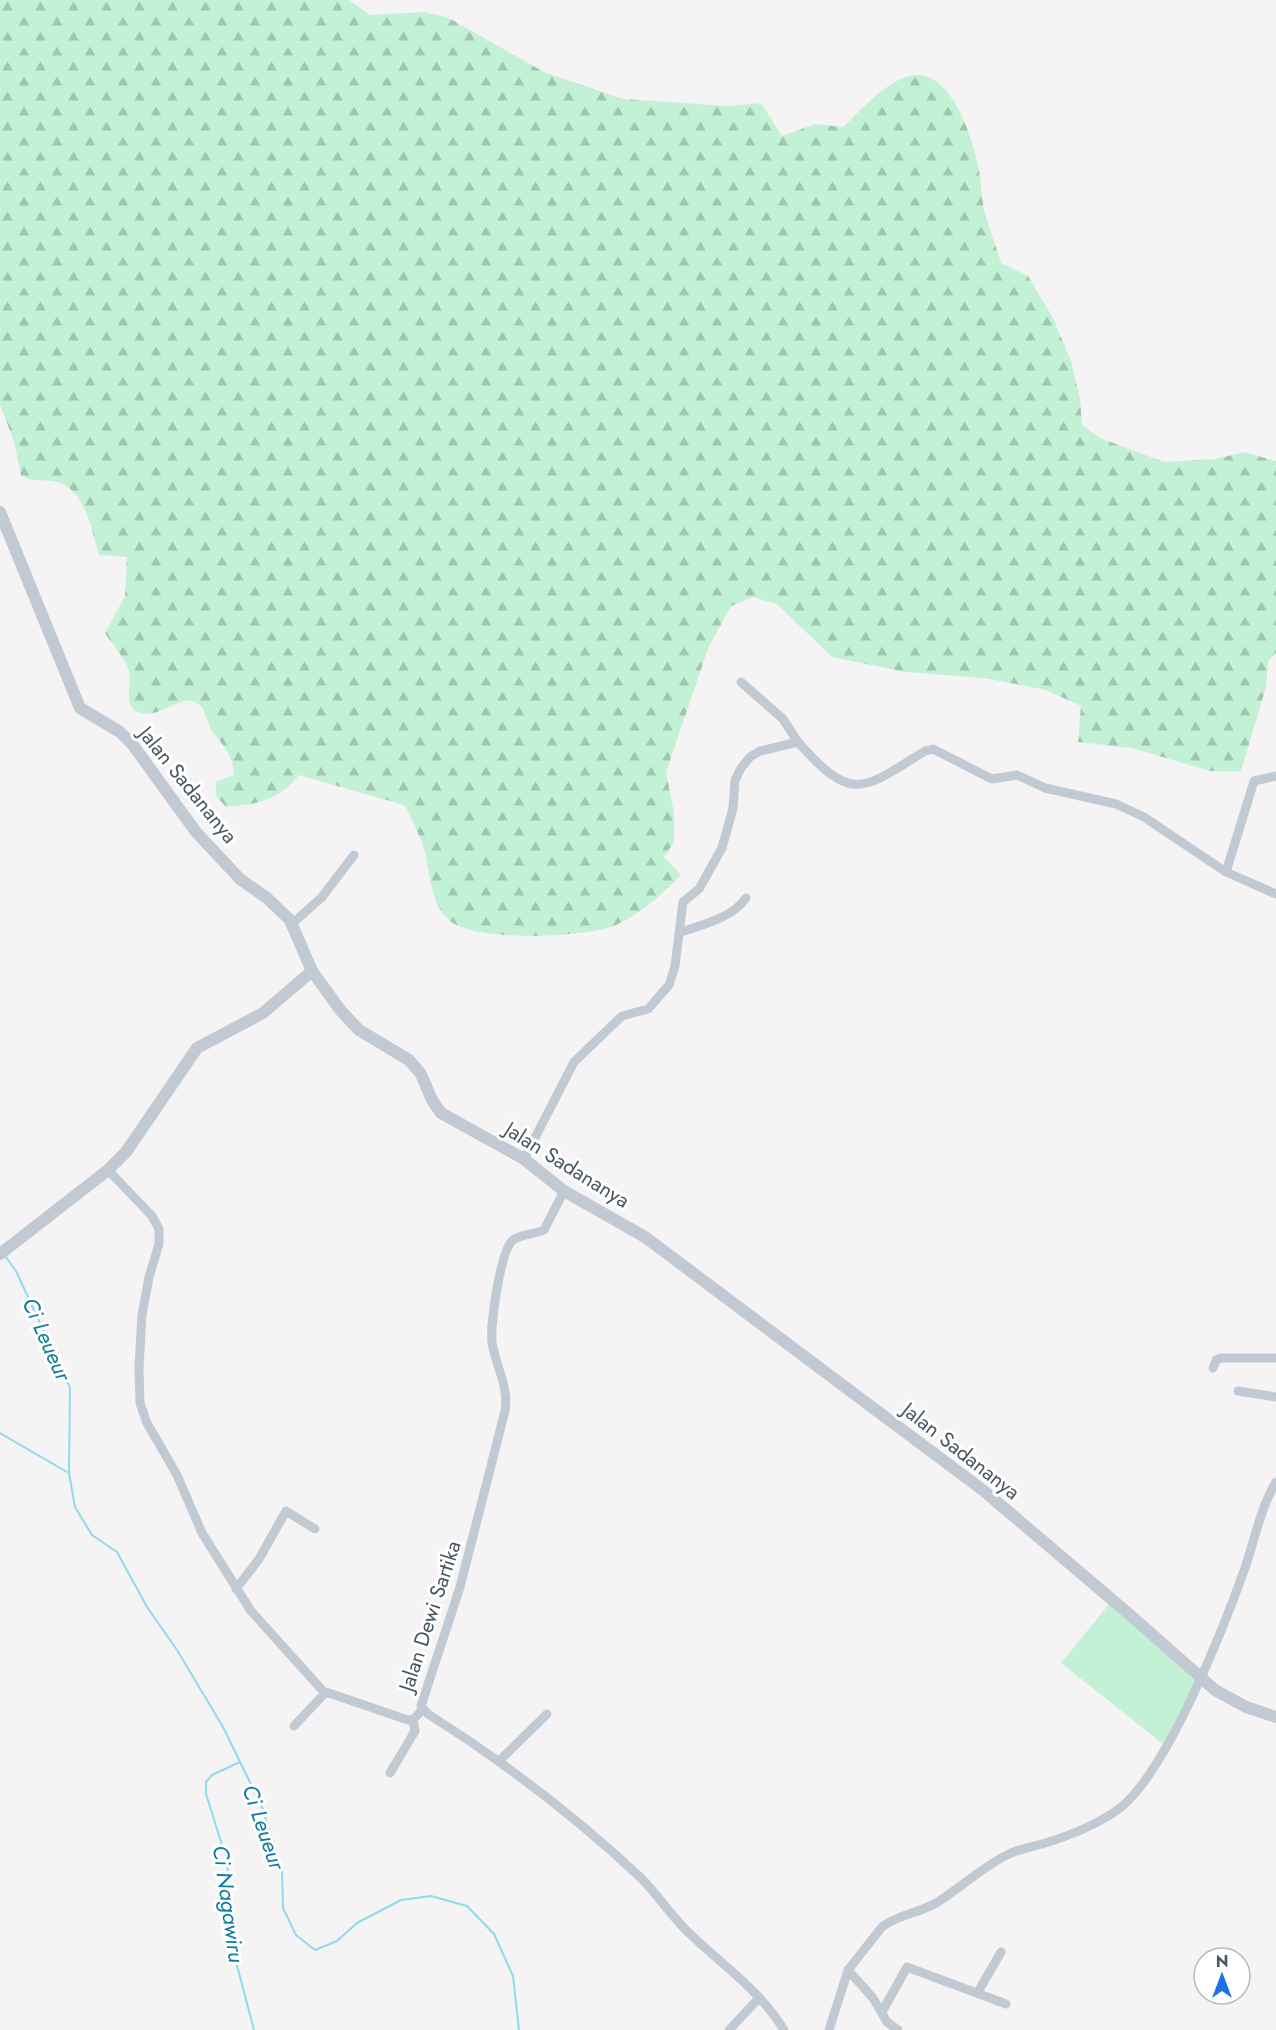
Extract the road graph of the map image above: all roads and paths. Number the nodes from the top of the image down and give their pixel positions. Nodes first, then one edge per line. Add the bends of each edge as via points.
1 (0, 512) edge
2 (741, 682) dead end
3 (798, 742) junction
4 (1276, 776) edge
5 (354, 855) dead end
6 (1226, 872) junction
7 (1276, 894) edge
8 (746, 898) dead end
9 (292, 924) junction
10 (681, 932) junction
11 (312, 971) junction
12 (524, 1159) junction
13 (108, 1170) junction
14 (564, 1191) junction
15 (0, 1254) edge
16 (1276, 1358) edge
17 (1213, 1368) dead end
18 (1238, 1391) dead end
19 (1276, 1397) edge
20 (1276, 1482) edge
21 (315, 1529) dead end
22 (236, 1589) junction
23 (1200, 1677) junction
24 (325, 1694) junction
25 (422, 1710) junction
26 (547, 1714) dead end
27 (1276, 1717) edge
28 (413, 1720) junction
29 (294, 1726) dead end
30 (499, 1761) junction
31 (390, 1773) dead end
32 (1001, 1952) dead end
33 (848, 1971) junction
34 (978, 1992) junction
35 (759, 1998) junction
36 (1006, 2004) dead end
37 (882, 2012) junction
38 (729, 2030) edge
39 (784, 2030) edge
40 (830, 2030) edge
41 (898, 2030) edge

1 - 9 street, Jalan Sadananya via 80,708 120,732 133,745 196,832 240,879 267,898
2 - 3 street via 783,719
3 - 6 street via 825,770 848,785 876,780 931,749 992,779 1017,775 1045,788 1116,804 1144,817
3 - 10 street via 760,751 741,768 735,780 734,808 722,848 699,889 683,902
4 - 6 street via 1254,781
5 - 9 street via 322,897
6 - 7 street
8 - 10 street via 741,906 721,918
9 - 11 street, Jalan Sadananya
10 - 12 street via 669,985 648,1009 622,1016 574,1062
11 - 12 street, Jalan Sadananya via 359,1030 416,1067 441,1113
11 - 13 street via 263,1013 191,1054 126,1152
12 - 14 street, Jalan Sadananya
13 - 15 street
13 - 22 street via 152,1216 160,1236 142,1315 140,1403 202,1533
14 - 23 street, Jalan Sadananya via 645,1237 984,1491
14 - 25 street, Jalan Dewi Sartika via 544,1230 510,1244 500,1274 492,1338 505,1390 505,1411 460,1587 420,1702
16 - 17 street via 1221,1358
18 - 19 street
20 - 23 street via 1265,1503 1223,1628
21 - 22 street via 286,1511 259,1559
22 - 24 street
23 - 27 street, Jalan Sadananya via 1228,1699
23 - 33 street via 1152,1770 1122,1806 1077,1832 1013,1852 936,1903 888,1922 869,1940
24 - 28 street
24 - 29 street
25 - 28 street
25 - 30 street, Jalan Dewi Sartika
26 - 30 street
28 - 31 street via 415,1731
30 - 35 street, Jalan Dewi Sartika via 593,1834
32 - 34 street
33 - 37 street
33 - 40 street
34 - 36 street
34 - 37 street via 907,1967
35 - 38 street
35 - 39 street, Jalan Dewi Sartika
37 - 41 street

